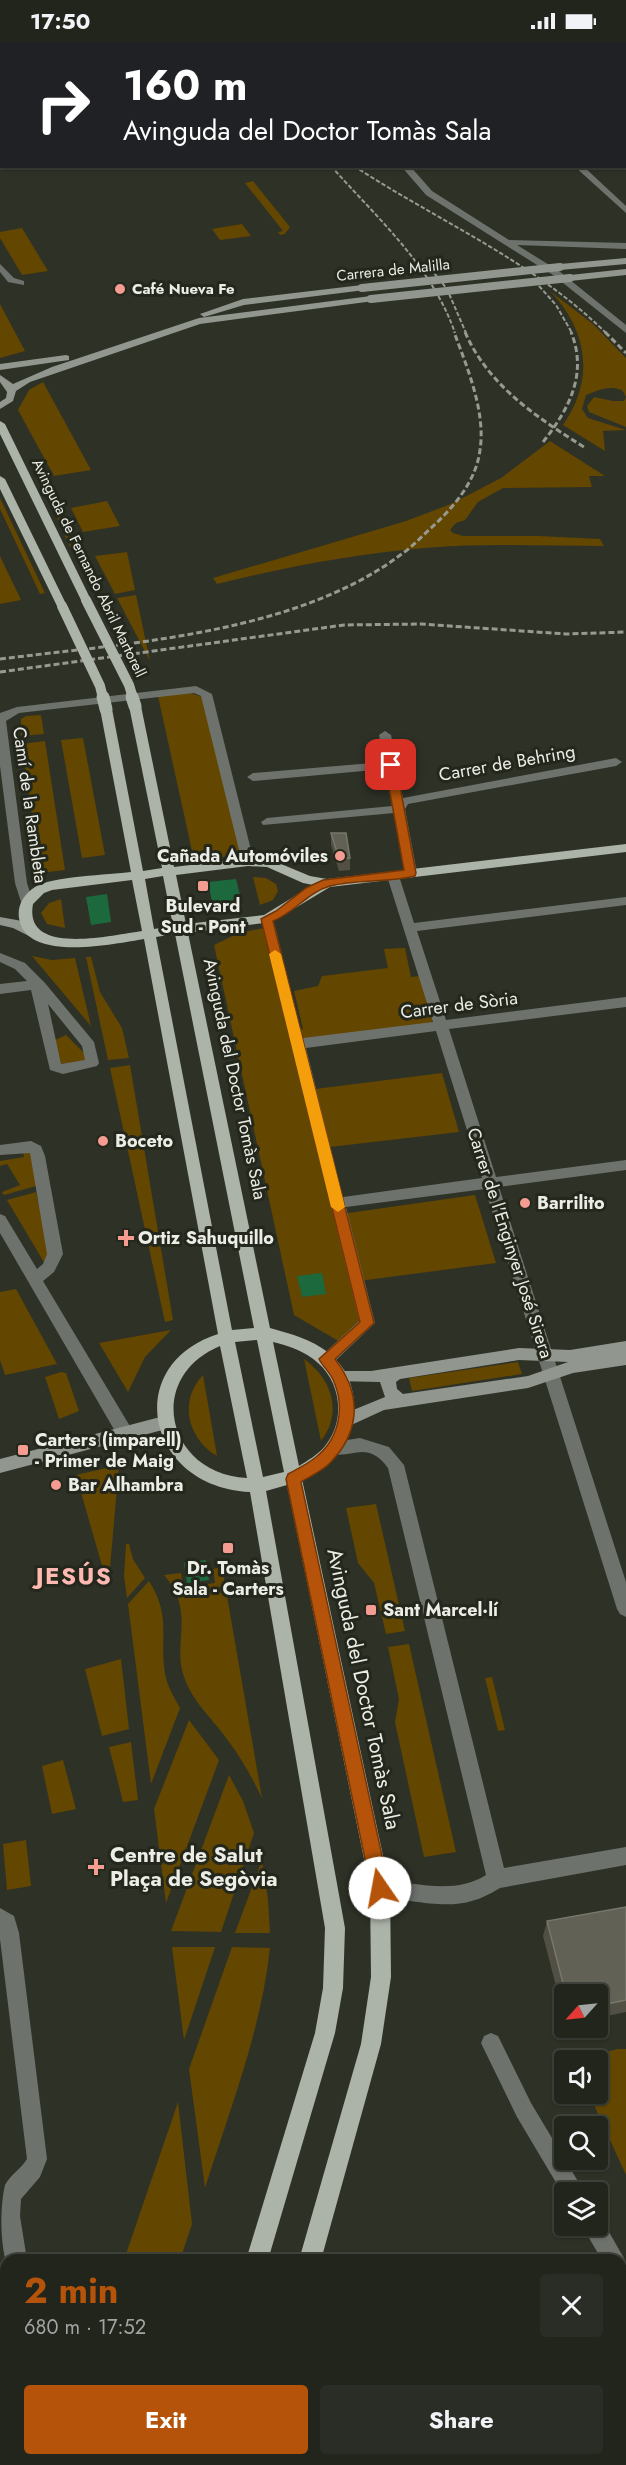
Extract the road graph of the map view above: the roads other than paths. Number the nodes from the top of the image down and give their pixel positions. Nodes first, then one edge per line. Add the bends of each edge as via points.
1 (407, 168) edge
2 (580, 168) edge
3 (626, 211) edge
4 (506, 242) junction
5 (626, 246) edge
6 (621, 261) edge
7 (1, 269) edge
8 (626, 272) edge
9 (21, 283) dead end
10 (0, 284) edge
11 (168, 329) junction
12 (626, 330) edge
13 (113, 350) junction
14 (0, 368) edge
15 (0, 378) edge
16 (12, 389) junction
17 (0, 406) edge
18 (0, 424) edge
19 (0, 479) edge
20 (386, 735) dead end
21 (616, 762) dead end
22 (391, 765) junction
23 (253, 777) dead end
24 (399, 809) junction
25 (267, 822) dead end
26 (626, 848) edge
27 (248, 862) junction
28 (269, 863) junction
29 (169, 870) junction
30 (411, 873) junction
31 (137, 874) junction
32 (393, 876) junction
33 (327, 883) junction
34 (626, 901) edge
35 (27, 902) junction
36 (268, 918) junction
37 (0, 919) edge
38 (410, 928) junction
39 (181, 930) junction
40 (150, 934) junction
41 (35, 935) junction
42 (0, 957) edge
43 (0, 989) edge
44 (626, 1002) edge
45 (441, 1026) junction
46 (297, 1044) junction
47 (0, 1150) edge
48 (626, 1165) edge
49 (491, 1183) junction
50 (337, 1203) junction
51 (0, 1220) edge
52 (36, 1278) junction
53 (263, 1333) junction
54 (226, 1337) junction
55 (626, 1347) edge
56 (545, 1355) junction
57 (326, 1359) junction
58 (626, 1359) edge
59 (395, 1374) junction
60 (552, 1374) junction
61 (339, 1376) junction
62 (401, 1401) junction
63 (347, 1420) junction
64 (165, 1423) junction
65 (125, 1433) junction
66 (334, 1448) junction
67 (0, 1466) edge
68 (293, 1479) junction
69 (257, 1486) junction
70 (620, 1572) edge
71 (626, 1609) edge
72 (626, 1856) edge
73 (498, 1879) junction
74 (380, 1888) junction
75 (0, 1918) edge
76 (491, 2043) dead end
77 (567, 2182) edge
78 (4, 2196) edge
79 (599, 2236) edge
80 (15, 2254) edge
81 (259, 2254) edge
82 (312, 2254) edge
83 (610, 2254) edge

1 - 4 street via 429,193
2 - 3 street
4 - 5 street
4 - 12 street via 556,273
6 - 11 street, Carrera de Malilla, bridge via 227,305
7 - 9 street via 11,280
7 - 10 street via 4,279
8 - 11 street, Carrera de Malilla, bridge via 371,299 207,320
11 - 13 street, Carrera de Malilla
13 - 14 street, Carrera de Malilla
13 - 16 street, Carrera de Malilla via 55,369
15 - 16 street
16 - 17 street via 10,399
18 - 29 main road, Avinguda de Fernando Abril Martorell, bridge via 129,685
19 - 31 main road, bridge via 100,686
20 - 22 street
21 - 24 street, Carrer de Behring via 404,801
22 - 23 street
22 - 24 street
24 - 25 street, Carrer de Behring
24 - 30 street
26 - 30 main road
27 - 28 main road
27 - 29 main road
27 - 35 street, Camí de la Rambleta via 206,694 196,689 17,710 0,720 21,883
28 - 33 main road via 307,880
28 - 36 main road via 293,886 293,893
29 - 31 main road
29 - 39 main road, Avinguda del Doctor Tomàs Sala
30 - 32 main road
31 - 35 main road via 51,886
31 - 40 main road
32 - 33 main road
32 - 38 street, Carrer de l'Enginyer José Sirera
33 - 36 main road
34 - 38 street
35 - 37 street
35 - 41 main road via 26,919
36 - 39 main road
36 - 46 street
37 - 41 street
38 - 45 street, Carrer de l'Enginyer José Sirera
39 - 40 main road
39 - 53 main road, Avinguda del Doctor Tomàs Sala
40 - 41 main road via 59,942
40 - 54 main road
42 - 43 street via 20,966 40,986 89,1045 92,1063 55,1067 37,987
44 - 45 street, Carrer de Sòria
45 - 46 street, Carrer de Sòria
45 - 49 street, Carrer de l'Enginyer José Sirera
46 - 50 street
47 - 52 street via 31,1146 38,1156 55,1254 49,1268
48 - 49 street
49 - 50 street
49 - 56 street, Carrer de l'Enginyer José Sirera
50 - 57 street via 367,1323
51 - 52 street
52 - 65 street
53 - 54 main road
53 - 57 main road via 292,1338
53 - 68 main road, Avinguda del Doctor Tomàs Sala
54 - 64 main road via 202,1347 175,1373 163,1406
54 - 69 main road
55 - 56 street via 570,1356
56 - 59 street via 519,1354
56 - 60 street, Carrer de l'Enginyer José Sirera
57 - 61 main road
58 - 60 street
59 - 61 street
59 - 62 street via 388,1380 388,1388
60 - 62 street via 528,1382
60 - 70 street, Carrer de l'Enginyer José Sirera
61 - 63 main road via 347,1398
62 - 63 street via 382,1404
63 - 66 main road
64 - 65 street
64 - 69 main road via 170,1439 192,1466 215,1479
65 - 67 street
66 - 68 main road via 322,1461
66 - 73 street via 363,1443 386,1454 396,1464
68 - 69 main road
68 - 74 main road, Avinguda del Doctor Tomàs Sala
69 - 81 main road via 336,1944 322,2044
70 - 71 street, Carrer de l'Enginyer José Sirera
72 - 73 street
73 - 74 street via 478,1891 454,1896
74 - 82 main road, Avinguda del Doctor Tomàs Sala via 381,1977 371,2044
75 - 78 street via 7,1923 9,1933 37,2159 35,2168
76 - 77 street via 524,2110
78 - 80 street
79 - 83 street

